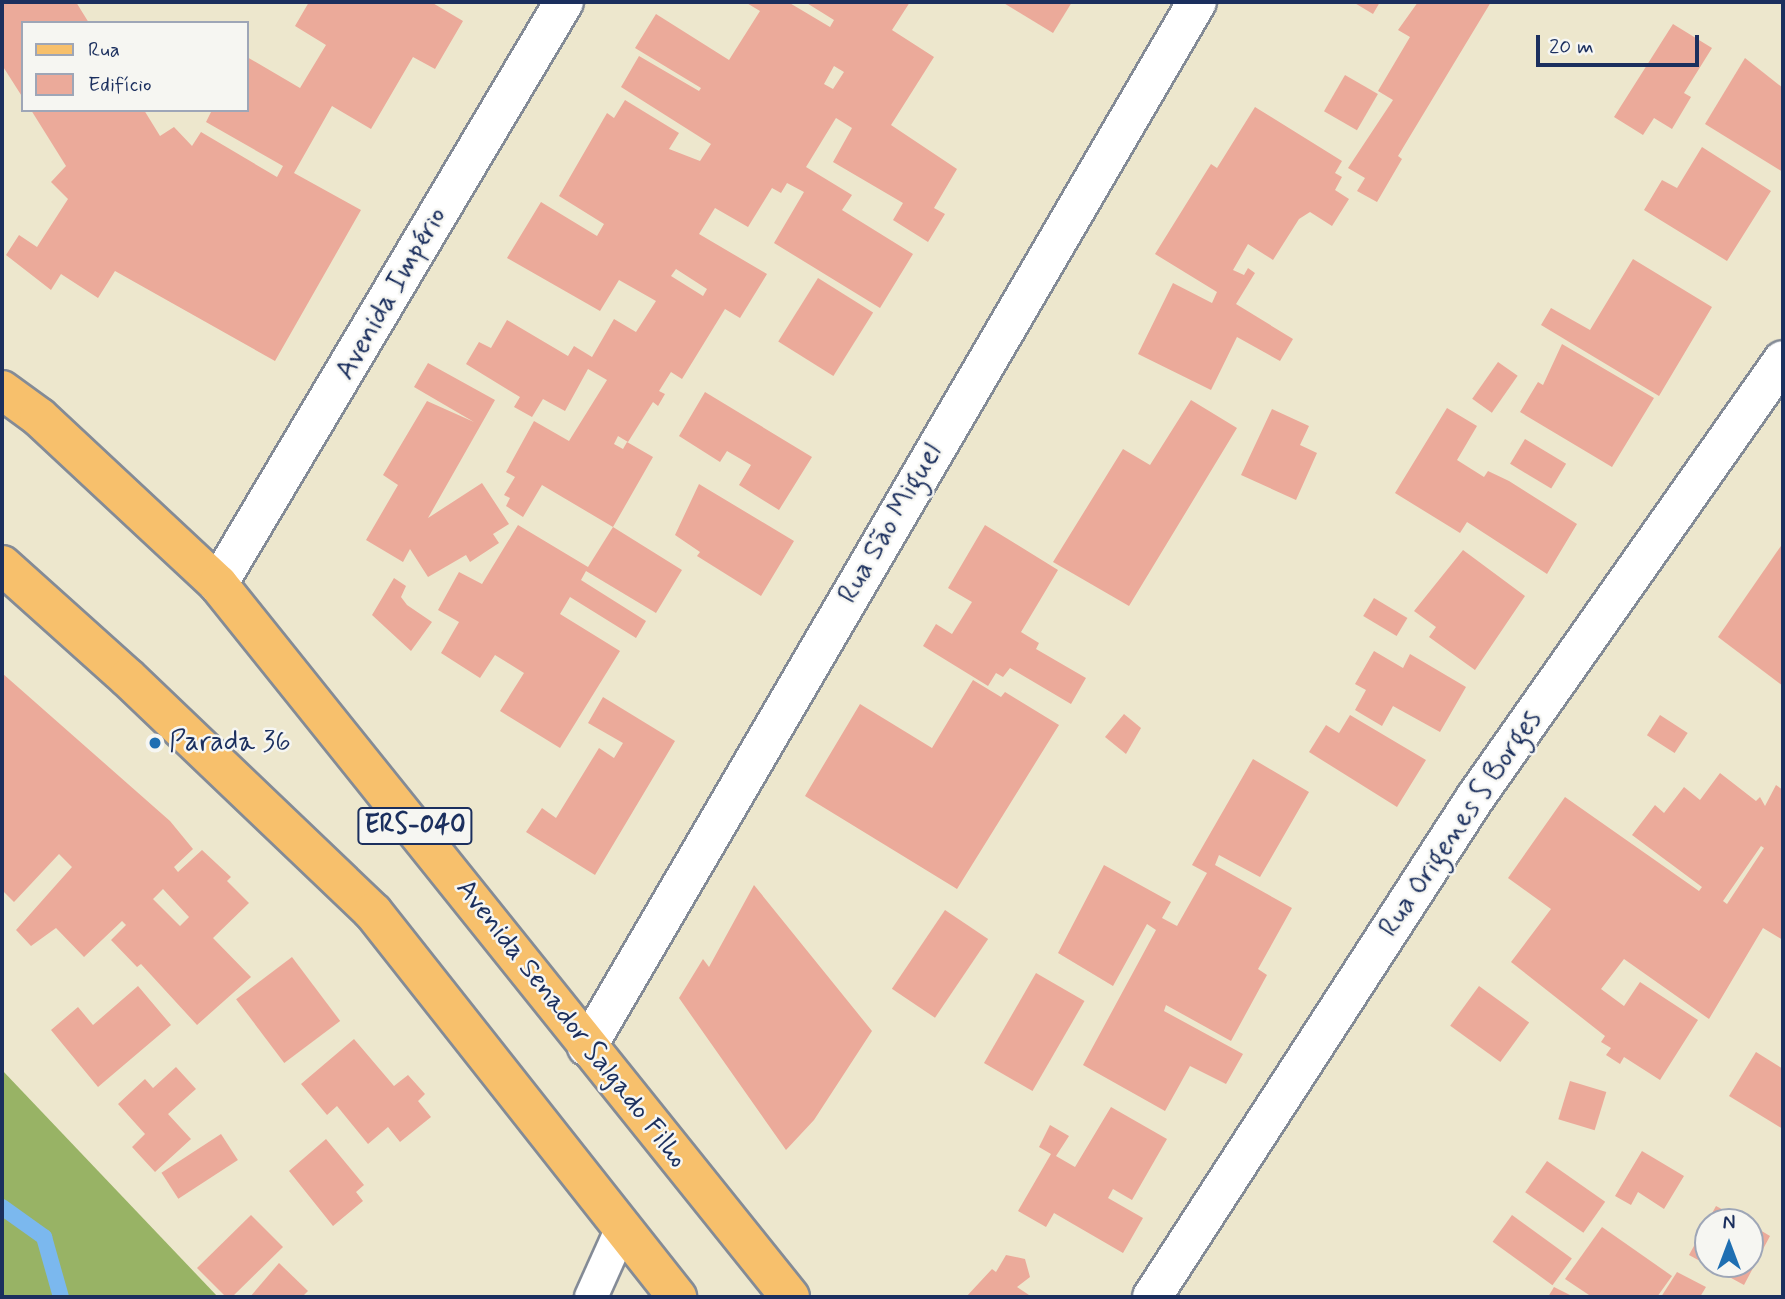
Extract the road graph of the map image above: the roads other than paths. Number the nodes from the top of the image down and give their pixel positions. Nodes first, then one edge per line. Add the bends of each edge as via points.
1 (564, 2) edge
2 (1197, 2) edge
3 (1783, 360) edge
4 (2, 390) edge
5 (2, 565) edge
6 (218, 584) junction
7 (587, 1047) junction
8 (622, 1227) junction
9 (591, 1297) edge
10 (677, 1297) edge
11 (790, 1297) edge
12 (1152, 1297) edge

1 - 6 street, Avenida Império
2 - 7 street, Rua São Miguel
3 - 12 street, Rua Origenes S Borges via 1475,798
4 - 6 main road, Avenida Senador Salgado Filho / ERS-040 via 39,417
5 - 8 main road, ERS-040 via 128,678 373,912
6 - 7 main road, Avenida Senador Salgado Filho / ERS-040
7 - 11 main road, Avenida Senador Salgado Filho / ERS-040
8 - 9 lane
8 - 10 main road, ERS-040

